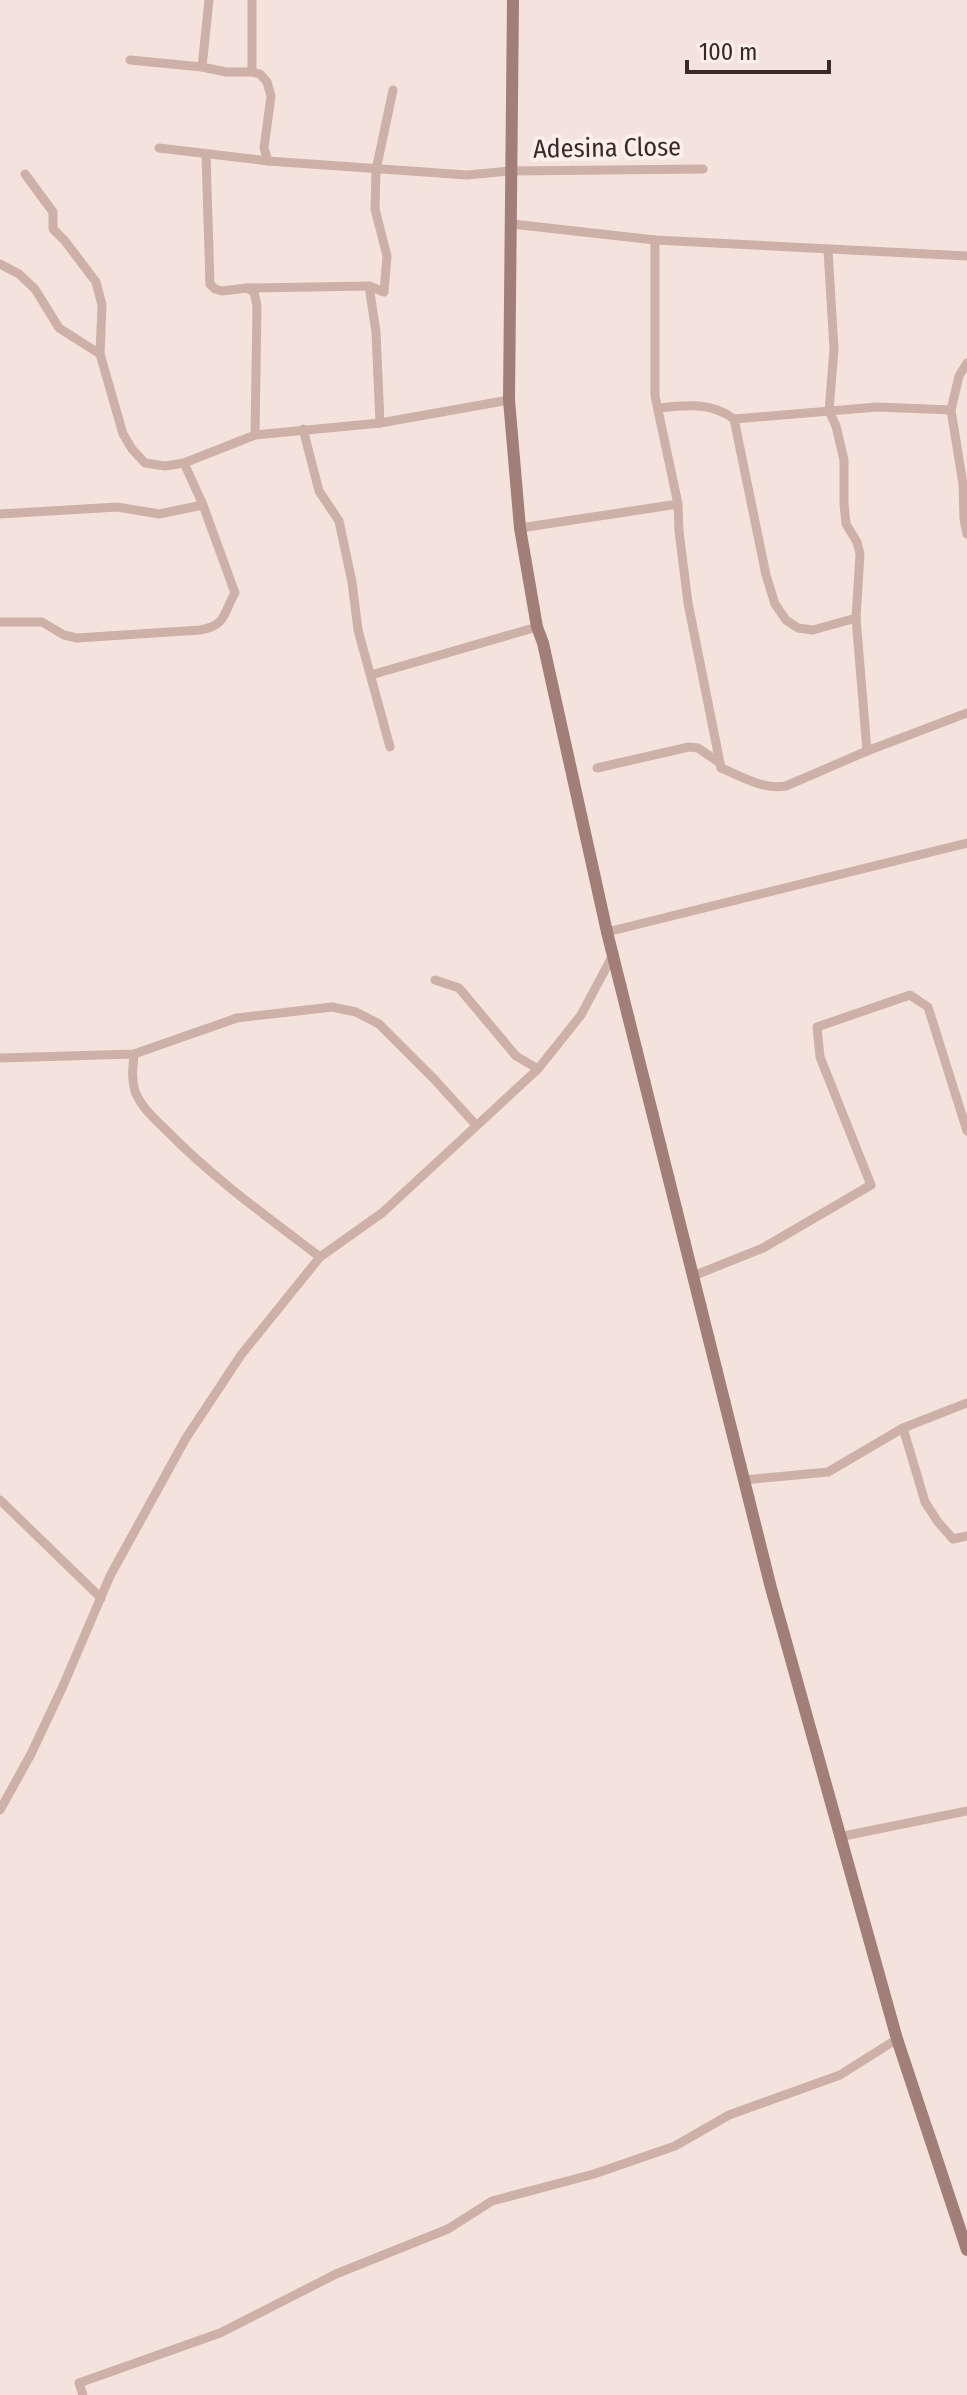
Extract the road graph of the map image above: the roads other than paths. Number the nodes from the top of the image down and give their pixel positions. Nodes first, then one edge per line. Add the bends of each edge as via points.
1 (209, 0) edge
2 (252, 0) edge
3 (513, 0) edge
4 (130, 60) dead end
5 (202, 67) junction
6 (252, 72) junction
7 (393, 90) dead end
8 (159, 148) dead end
9 (206, 155) junction
10 (268, 161) junction
11 (703, 169) dead end
12 (376, 170) junction
13 (511, 171) junction
14 (25, 174) dead end
15 (512, 224) junction
16 (655, 240) junction
17 (828, 250) junction
18 (967, 256) edge
19 (0, 264) edge
20 (369, 286) junction
21 (247, 288) junction
22 (100, 354) junction
23 (967, 363) edge
24 (509, 400) junction
25 (658, 408) junction
26 (951, 410) junction
27 (829, 411) junction
28 (734, 419) junction
29 (380, 423) junction
30 (303, 429) junction
31 (255, 435) junction
32 (184, 463) junction
33 (678, 504) junction
34 (203, 505) junction
35 (0, 514) edge
36 (520, 528) junction
37 (967, 534) edge
38 (856, 618) junction
39 (0, 622) edge
40 (537, 627) junction
41 (371, 675) junction
42 (967, 713) edge
43 (390, 747) dead end
44 (867, 751) junction
45 (720, 763) junction
46 (597, 768) dead end
47 (967, 843) edge
48 (607, 932) junction
49 (613, 955) junction
50 (435, 980) dead end
51 (134, 1054) junction
52 (0, 1058) edge
53 (538, 1069) junction
54 (476, 1125) junction
55 (967, 1131) edge
56 (320, 1257) junction
57 (693, 1276) junction
58 (967, 1403) edge
59 (903, 1428) junction
60 (744, 1480) junction
61 (0, 1500) edge
62 (967, 1536) edge
63 (101, 1598) junction
64 (0, 1810) edge
65 (967, 1811) edge
66 (839, 1837) junction
67 (897, 2039) junction
68 (967, 2250) edge
69 (83, 2395) edge

1 - 5 street
2 - 6 street
3 - 13 main road
4 - 5 street
5 - 6 street
6 - 10 street via 267,82 271,96 264,148
7 - 12 street
8 - 9 street, Adesina Close
9 - 10 street, Adesina Close
9 - 21 street via 210,284 222,291
10 - 12 street, Adesina Close
11 - 13 street, Adesina Close
12 - 13 street, Adesina Close via 467,175
12 - 20 street via 375,209 387,256 384,292
13 - 15 main road
14 - 22 street via 53,212 53,229 96,282 102,305
15 - 16 street
15 - 24 main road
16 - 17 street
16 - 25 street
17 - 18 street
17 - 27 street via 834,349
19 - 22 street via 35,289 59,328
20 - 21 street
20 - 29 street
21 - 31 street via 254,292 257,306
22 - 32 street via 132,449 145,463
23 - 26 street
24 - 29 street
24 - 36 main road
25 - 28 street via 710,406
25 - 33 street
26 - 27 street
26 - 37 street
27 - 28 street
27 - 38 street via 844,460 846,524 860,554
28 - 38 street via 775,604 798,628 813,630
29 - 30 street
30 - 31 street
30 - 41 street via 319,491 339,521
31 - 32 street
32 - 34 street
33 - 36 street
33 - 45 street via 688,603
34 - 35 street via 159,514 117,507
34 - 39 street via 235,593 226,615 212,628 77,638 42,622
36 - 40 main road
38 - 44 street
40 - 41 street
40 - 48 main road
41 - 43 street
42 - 44 street
44 - 45 street via 774,788 721,768
45 - 46 street via 689,747
47 - 48 street
48 - 49 main road
49 - 53 street via 581,1015
49 - 57 main road
50 - 53 street via 459,988 516,1056
51 - 52 street
51 - 54 street via 237,1018 344,1009 379,1024
51 - 56 street via 136,1093 150,1114 183,1148
53 - 54 street
54 - 56 street via 382,1213
55 - 57 street via 928,1007 910,995 817,1027 820,1057 871,1185 763,1248
56 - 63 street via 241,1355 186,1438
57 - 60 main road
58 - 59 street
59 - 60 street via 828,1472
59 - 62 street via 925,1502 953,1539
60 - 66 main road
61 - 63 street
63 - 64 street
65 - 66 street
66 - 67 main road
67 - 68 main road
67 - 69 street via 840,2075 729,2115 675,2146 492,2201 448,2229 336,2274 220,2333 79,2383

